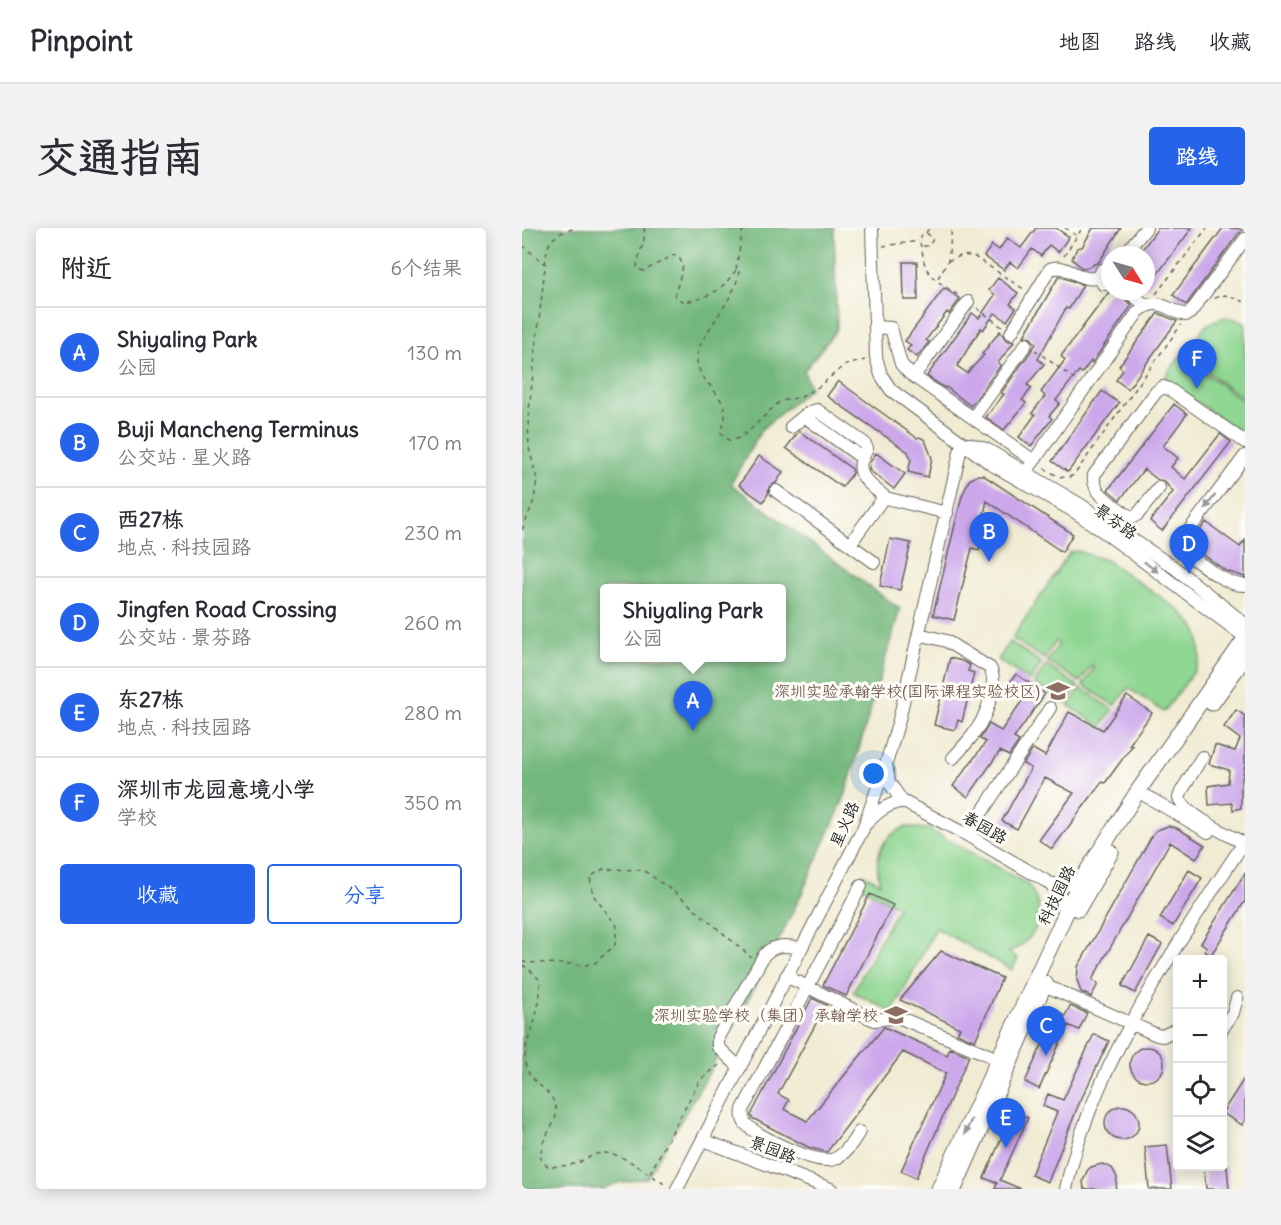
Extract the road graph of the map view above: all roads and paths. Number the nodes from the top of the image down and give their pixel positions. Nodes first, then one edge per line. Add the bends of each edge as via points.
1 (576, 228) edge
2 (644, 228) edge
3 (743, 228) edge
4 (873, 228) edge
5 (929, 228) edge
6 (952, 228) edge
7 (1065, 228) edge
8 (1078, 228) edge
9 (1146, 228) edge
10 (1207, 228) edge
11 (926, 234) junction
12 (1077, 236) junction
13 (1245, 238) edge
14 (919, 241) junction
15 (522, 245) edge
16 (923, 246) junction
17 (1131, 246) edge
18 (873, 248) junction
19 (948, 261) junction
20 (546, 265) junction
21 (1059, 267) junction
22 (736, 270) junction
23 (1101, 272) edge
24 (1099, 277) junction
25 (937, 280) junction
26 (1101, 280) edge
27 (1032, 295) junction
28 (1212, 299) dead end
29 (1140, 300) edge
30 (968, 302) junction
31 (1245, 302) edge
32 (1148, 306) junction
33 (1190, 313) junction
34 (875, 327) junction
35 (1011, 333) joint
36 (1026, 344) joint
37 (876, 357) junction
38 (914, 376) junction
39 (1086, 387) junction
40 (973, 418) junction
41 (791, 427) dead end
42 (1245, 442) edge
43 (962, 443) junction
44 (1245, 456) edge
45 (1030, 466) junction
46 (1159, 488) dead end
47 (776, 491) dead end
48 (1104, 497) junction
49 (885, 498) junction
50 (947, 513) junction
51 (1092, 513) junction
52 (522, 530) edge
53 (850, 544) junction
54 (1186, 553) junction
55 (874, 562) dead end
56 (1175, 568) junction
57 (1245, 585) edge
58 (1245, 624) edge
59 (919, 634) junction
60 (1245, 638) edge
61 (1245, 657) edge
62 (1050, 708) dead end
63 (1202, 757) dead end
64 (953, 758) dead end
65 (886, 764) junction
66 (1146, 796) junction
67 (902, 801) junction
68 (863, 829) junction
69 (967, 835) junction
70 (1243, 845) edge
71 (1082, 880) junction
72 (1051, 884) junction
73 (861, 886) dead end
74 (1065, 915) junction
75 (800, 948) junction
76 (522, 963) edge
77 (759, 963) junction
78 (786, 976) junction
79 (1044, 986) junction
80 (808, 987) junction
81 (1237, 998) dead end
82 (1227, 1022) edge
83 (1132, 1024) junction
84 (1173, 1031) edge
85 (998, 1059) junction
86 (719, 1066) dead end
87 (740, 1068) junction
88 (859, 1132) dead end
89 (703, 1140) junction
90 (649, 1174) junction
91 (672, 1189) edge
92 (677, 1189) edge
93 (831, 1189) edge
94 (939, 1189) edge
95 (954, 1189) edge
96 (1066, 1189) edge

1 - 20 path via 561,232 549,242
2 - 22 path via 637,268 644,271 674,255 680,257 683,266 675,295 678,300 684,302 715,291
3 - 22 path
4 - 18 street, 景芬路
5 - 11 path
6 - 19 path
7 - 12 path
8 - 12 path via 1081,230
9 - 17 street
10 - 32 path
11 - 14 path
11 - 16 path via 933,241
12 - 21 path
13 - 33 street
14 - 16 path
14 - 18 path
15 - 20 path
16 - 25 path via 926,267
18 - 34 street, 景芬路
19 - 25 path
19 - 27 path via 963,255 975,257
20 - 52 path via 528,419 529,448 537,479 534,500
21 - 24 street via 1087,279
21 - 27 street via 1050,269
22 - 37 path via 736,284 699,348 697,360 700,371 720,396 725,413 721,434 725,439 739,438 777,403 801,397 843,366
23 - 24 street
24 - 26 street
25 - 30 path
27 - 35 street
28 - 31 path via 1225,295
29 - 32 street
30 - 35 path
30 - 38 street
32 - 33 street via 1160,304 1180,314
32 - 39 street via 1138,312
33 - 45 path via 1074,475 1062,477
34 - 37 street, 景芬路
34 - 38 street via 891,327 901,364
36 - 39 path
36 - 40 street
37 - 43 street, 景芬路 via 891,390
38 - 40 street
39 - 45 street
40 - 45 street
41 - 49 street via 817,410 864,442 867,452 861,465 865,480
42 - 48 street via 1163,387 1094,475 1095,488
43 - 45 street, 景芬路
43 - 50 street, 星火路
43 -> 60 street, 景芬路 via 1075,512
44 -> 54 street via 1184,537
45 - 51 street, 景芬路
46 - 48 street via 1134,517
47 - 53 street
48 - 51 street
49 - 50 street
49 - 53 street
50 - 59 street, 星火路
51 - 56 street, 景芬路
53 - 55 street
54 - 56 street
54 - 57 street via 1227,581
56 - 58 street, 景芬路
59 - 64 street via 946,641 993,673 992,695 977,730
59 - 65 street, 星火路
60 - 71 main road, 科技园路
61 - 66 main road, 科技园路
62 - 69 street
63 - 70 street via 1181,792 1181,803
65 - 67 street via 889,782
65 - 68 street, 星火路
66 - 70 street
66 - 79 main road, 科技园路 via 1082,901
67 - 68 street via 878,812
67 - 69 street, 春园路
68 - 75 street, 星火路
69 - 72 street, 春园路
70 - 83 street
71 - 72 street
71 - 74 main road, 科技园路
72 - 74 street via 1060,896
73 - 80 street
74 - 85 main road, 科技园路
75 - 77 street via 769,949
75 - 78 street, 星火路
76 - 77 path via 586,965 595,963 615,945 617,926 593,895 590,878 603,868 643,870
76 - 90 path via 540,980 541,993 525,1044 527,1073 552,1098 556,1109 555,1121 543,1142 541,1161 549,1167 575,1164 603,1152
77 - 87 street via 718,1037 718,1047
78 - 80 street
78 - 87 street, 星火路
79 - 83 street
79 - 95 main road, 科技园路
80 - 85 street via 874,1020 898,1017
80 - 88 street via 742,1117 765,1137 824,1161 834,1160 845,1152
81 - 82 street
83 - 84 street via 1163,1036
83 - 96 street via 1090,1111
85 -> 94 main road, 科技园路
86 - 90 path via 700,1080
87 - 89 street, 星火路
89 - 92 street, 星火路
89 - 93 street, 景园路
90 - 91 path

